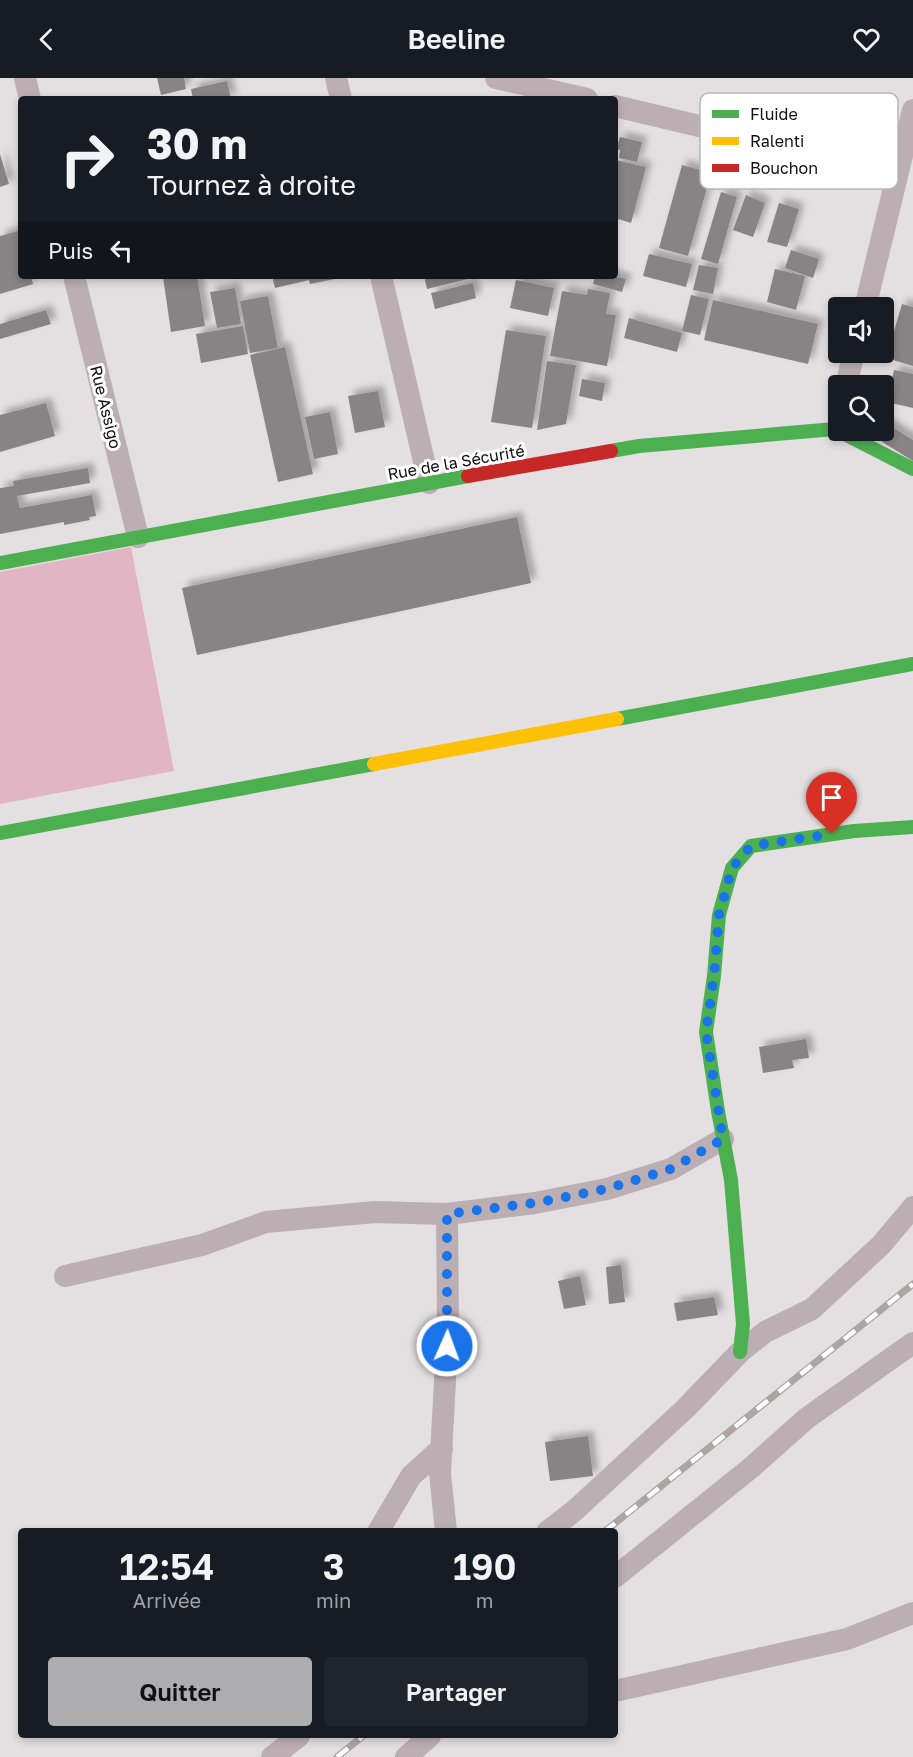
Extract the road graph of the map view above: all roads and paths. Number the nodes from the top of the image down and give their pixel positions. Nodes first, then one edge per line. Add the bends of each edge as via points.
1 (25, 78) edge
2 (336, 78) edge
3 (496, 78) edge
4 (29, 96) edge
5 (340, 96) edge
6 (574, 96) edge
7 (618, 107) edge
8 (913, 110) edge
9 (700, 126) edge
10 (898, 169) edge
11 (893, 189) edge
12 (75, 279) edge
13 (382, 279) edge
14 (868, 297) edge
15 (828, 423) edge
16 (868, 441) edge
17 (913, 469) edge
18 (429, 483) junction
19 (138, 537) junction
20 (0, 563) edge
21 (913, 664) edge
22 (913, 826) edge
23 (0, 833) edge
24 (723, 1139) junction
25 (913, 1207) edge
26 (447, 1214) junction
27 (65, 1276) dead end
28 (913, 1343) edge
29 (740, 1352) junction
30 (442, 1448) junction
31 (380, 1528) edge
32 (446, 1528) edge
33 (552, 1528) edge
34 (618, 1575) edge
35 (913, 1613) edge
36 (618, 1690) edge
37 (296, 1738) edge
38 (428, 1738) edge
39 (272, 1757) edge
40 (406, 1757) edge

1 - 4 street
2 - 5 street
3 - 6 street
7 - 9 street
8 - 10 street
11 - 14 street
12 - 19 street, Rue Assigo
13 - 18 street
15 - 18 street, Rue de la Sécurité via 639,446
16 - 17 street, Rue de la Sécurité
18 - 19 street, Rue de la Sécurité
19 - 20 street, Rue de la Sécurité
21 - 23 street
22 - 24 street via 751,846 732,868 719,915 706,1032
24 - 26 street via 671,1169 606,1189
24 - 29 street via 731,1180 743,1323
25 - 29 street via 881,1245 812,1310 765,1332
26 - 27 street via 375,1212 266,1222 202,1245
26 - 30 street via 448,1324
28 - 34 street via 807,1418
29 - 33 street via 685,1409
30 - 31 street via 411,1476
30 - 32 street via 440,1473
35 - 36 street via 847,1639
37 - 39 street
38 - 40 street

